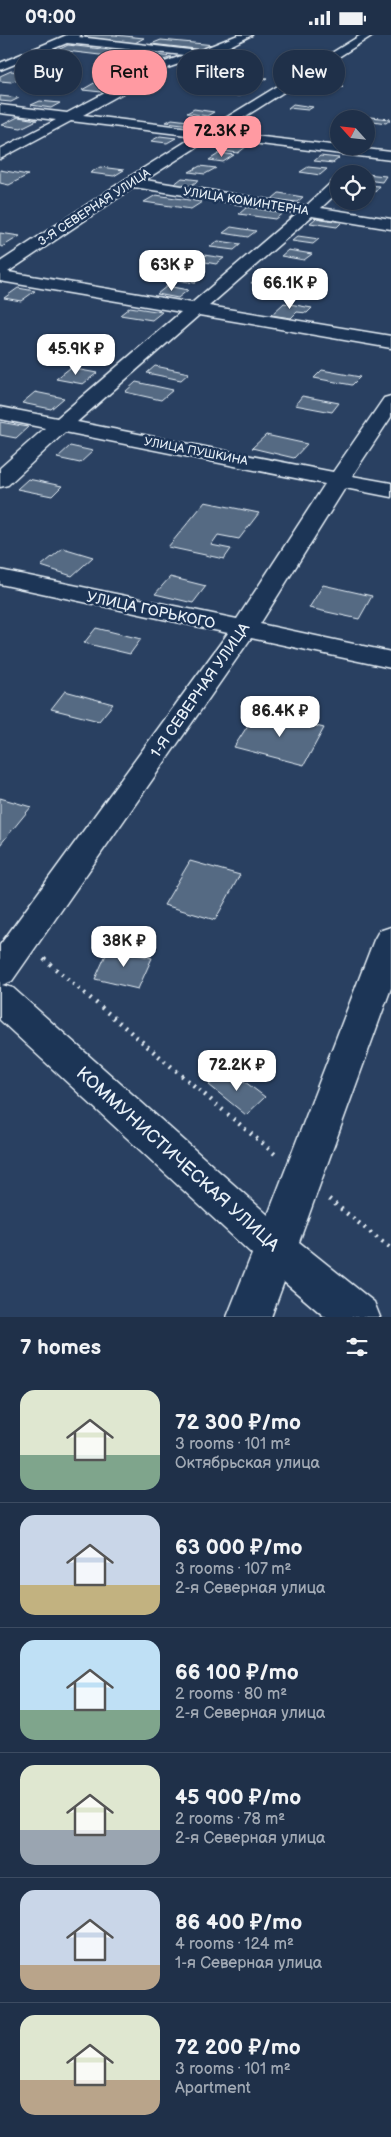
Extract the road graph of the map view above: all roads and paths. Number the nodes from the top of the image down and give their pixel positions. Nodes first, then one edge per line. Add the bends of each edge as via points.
1 (76, 35) edge
2 (247, 35) edge
3 (368, 35) edge
4 (63, 39) junction
5 (208, 50) edge
6 (177, 52) edge
7 (177, 61) edge
8 (0, 67) edge
9 (0, 109) edge
10 (66, 117) junction
11 (208, 134) junction
12 (384, 141) dead end
13 (330, 148) edge
14 (375, 149) edge
15 (375, 154) edge
16 (0, 155) edge
17 (369, 155) edge
18 (391, 156) edge
19 (360, 163) dead end
20 (131, 182) junction
21 (330, 191) edge
22 (309, 211) junction
23 (391, 224) edge
24 (0, 270) edge
25 (0, 276) edge
26 (196, 309) junction
27 (391, 342) edge
28 (391, 402) edge
29 (0, 413) edge
30 (62, 424) junction
31 (339, 479) junction
32 (0, 480) edge
33 (391, 489) edge
34 (0, 577) edge
35 (244, 629) junction
36 (391, 660) edge
37 (391, 940) edge
38 (22, 941) junction
39 (0, 972) edge
40 (0, 998) edge
41 (303, 1178) junction
42 (276, 1249) junction
43 (391, 1249) edge
44 (249, 1317) edge
45 (358, 1317) edge

1 - 4 street
2 - 5 street
3 - 11 street, 3-Я СЕВЕРНАЯ УЛИЦА
4 - 6 street
4 - 8 street
7 - 10 street
9 - 10 street
10 - 11 street
10 - 16 street
11 - 13 street
11 - 20 street, 3-Я СЕВЕРНАЯ УЛИЦА
12 - 14 street
15 - 18 street
17 - 19 street
20 - 22 street, УЛИЦА КОМИНТЕРНА
20 - 24 street, 3-Я СЕВЕРНАЯ УЛИЦА
21 - 22 street
22 - 23 street, УЛИЦА КОМИНТЕРНА
22 - 26 street
25 - 26 street
26 - 27 street
26 - 30 street
28 - 31 street, 1-Я СЕВЕРНАЯ УЛИЦА
29 - 30 street, УЛИЦА ПУШКИНА
30 - 31 street, УЛИЦА ПУШКИНА
30 - 32 street
31 - 33 street, УЛИЦА ПУШКИНА
31 - 35 street, 1-Я СЕВЕРНАЯ УЛИЦА
34 - 35 street, УЛИЦА ГОРЬКОГО
35 - 36 street, УЛИЦА ГОРЬКОГО
35 - 38 street, 1-Я СЕВЕРНАЯ УЛИЦА
37 - 41 street
38 - 39 street, 1-Я СЕВЕРНАЯ УЛИЦА
38 - 41 path
40 - 42 street, КОММУНИСТИЧЕСКАЯ УЛИЦА
41 - 42 street
41 - 43 path
42 - 44 street
42 - 45 street, КОММУНИСТИЧЕСКАЯ УЛИЦА

